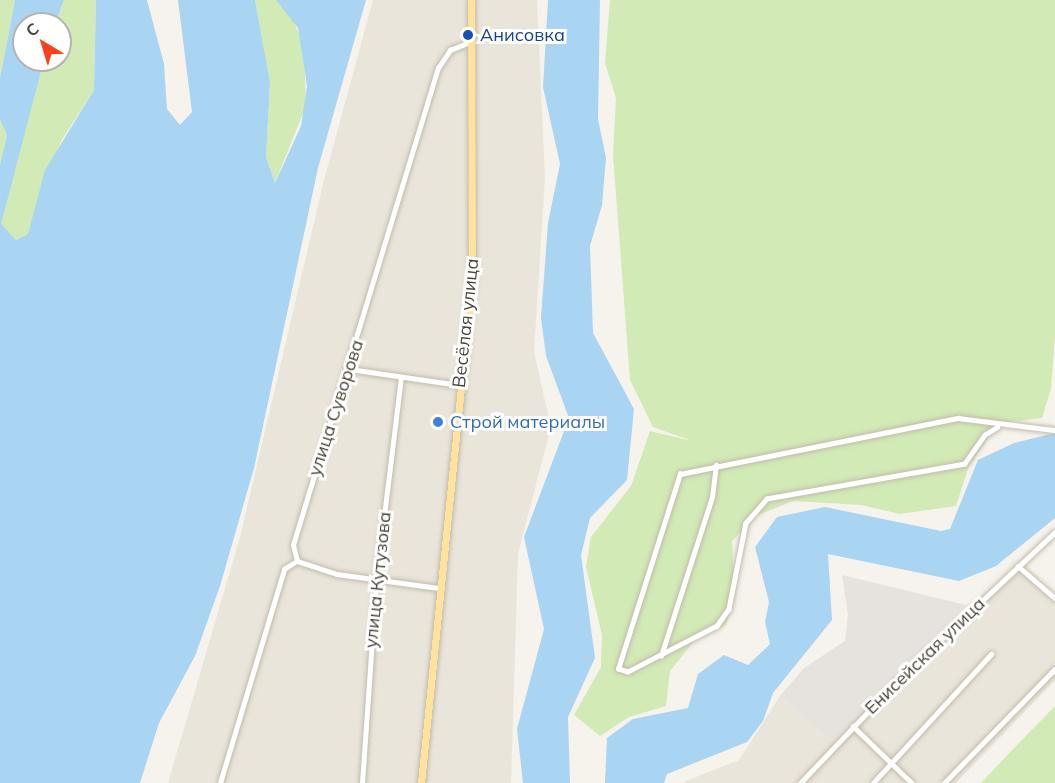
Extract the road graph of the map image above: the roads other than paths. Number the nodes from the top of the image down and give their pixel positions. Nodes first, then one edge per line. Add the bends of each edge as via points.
1 (471, 0) edge
2 (472, 41) junction
3 (350, 369) junction
4 (402, 378) junction
5 (460, 385) junction
6 (999, 427) junction
7 (1055, 430) edge
8 (716, 465) junction
9 (1055, 532) edge
10 (297, 561) junction
11 (1018, 566) junction
12 (376, 581) junction
13 (438, 588) junction
14 (1055, 598) edge
15 (991, 654) dead end
16 (661, 656) junction
17 (1055, 669) edge
18 (853, 726) junction
19 (891, 764) junction
20 (220, 783) edge
21 (362, 783) edge
22 (421, 783) edge
23 (800, 783) edge
24 (873, 783) edge
25 (912, 783) edge
26 (944, 783) edge

1 - 2 main road, Весёлая улица
2 - 3 street, улица Суворова via 450,50 438,68
2 - 5 main road, Весёлая улица via 475,236
3 - 4 street
3 - 10 street, улица Суворова via 293,545
4 - 5 street
4 - 12 street, улица Кутузова
5 - 13 main road, Весёлая улица
6 - 7 street
6 - 8 street via 958,418
6 - 16 street via 985,435 965,464 767,499 746,523 729,609 717,626
8 - 16 street via 712,497
8 - 16 street via 680,474 618,669 628,672
9 - 11 street, Енисейская улица
10 - 12 street
10 - 20 street via 284,569 272,602
11 - 14 street
11 - 18 street, Енисейская улица
12 - 13 street
12 - 21 street, улица Кутузова
13 - 22 main road, Весёлая улица
15 - 19 street
17 - 26 street
18 - 19 street
18 - 23 street, Енисейская улица
19 - 24 street
19 - 25 street

